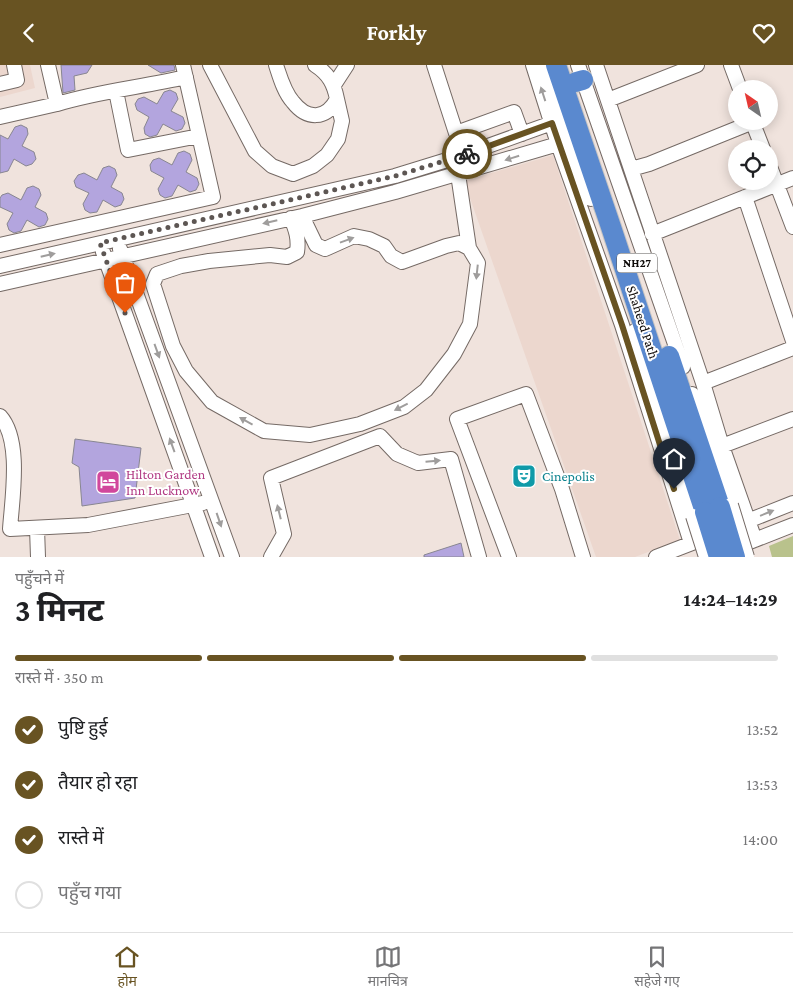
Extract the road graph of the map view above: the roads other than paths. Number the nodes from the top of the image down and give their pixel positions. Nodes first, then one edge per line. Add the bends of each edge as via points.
1 (14, 65) edge
2 (48, 65) edge
3 (210, 65) edge
4 (276, 65) edge
5 (315, 65) edge
6 (347, 65) edge
7 (434, 65) edge
8 (534, 65) edge
9 (544, 65) edge
10 (556, 65) edge
11 (697, 65) edge
12 (731, 65) edge
13 (184, 71) edge
14 (581, 71) edge
15 (737, 80) edge
16 (0, 84) edge
17 (116, 91) junction
18 (336, 92) junction
19 (608, 101) junction
20 (57, 105) junction
21 (0, 117) edge
22 (552, 123) junction
23 (733, 130) edge
24 (522, 134) junction
25 (199, 136) junction
26 (558, 144) junction
27 (631, 169) junction
28 (458, 174) junction
29 (793, 178) edge
30 (778, 185) edge
31 (778, 188) edge
32 (764, 190) edge
33 (213, 197) junction
34 (745, 197) junction
35 (218, 216) junction
36 (296, 217) junction
37 (793, 227) edge
38 (652, 233) junction
39 (116, 239) junction
40 (100, 243) junction
41 (0, 245) edge
42 (469, 249) junction
43 (122, 256) junction
44 (106, 260) junction
45 (1, 262) edge
46 (0, 284) edge
47 (793, 341) edge
48 (793, 348) edge
49 (703, 383) junction
50 (0, 416) edge
51 (793, 419) edge
52 (722, 446) junction
53 (697, 464) junction
54 (212, 501) junction
55 (793, 503) edge
56 (194, 506) junction
57 (712, 510) junction
58 (748, 520) junction
59 (793, 525) edge
60 (37, 527) junction
61 (755, 540) junction
62 (691, 543) junction
63 (38, 557) edge
64 (212, 557) edge
65 (232, 557) edge
66 (271, 557) edge
67 (479, 557) edge
68 (508, 557) edge
69 (583, 557) edge
70 (656, 557) edge
71 (706, 557) edge
72 (712, 557) edge
73 (719, 557) edge
74 (735, 557) edge
75 (747, 557) edge

1 - 16 street via 17,80
2 - 20 street
3 - 18 street via 255,151 272,166 293,173 313,166 327,155 338,139 342,121
4 - 18 street via 292,101 311,115 324,114 332,109
5 - 18 street via 325,71
6 - 18 street
7 - 24 street via 456,133 514,112
22 -> 8 street
9 - 57 street via 614,265
10 - 53 highway, Shaheed Path / NH27
11 - 19 street
12 - 15 street
13 - 17 street
13 - 25 street
14 - 19 street
14 - 53 highway, Shaheed Path / NH27
14 - 57 street
17 - 20 street
17 - 25 street via 128,150
19 - 27 street
20 - 21 street
22 - 24 street
22 - 26 street
23 - 27 street
24 - 35 street via 395,176
25 - 33 street
26 -> 28 street
26 - 62 street via 622,325
27 - 38 street
28 - 36 street
28 - 42 street
29 - 30 street
31 - 37 street
32 - 34 street
33 - 35 street
33 - 41 street
34 - 38 street
34 - 47 street
35 - 39 street
36 -> 42 street via 316,245 324,249 354,237 369,239 384,245 391,256 402,262 446,245 459,243
42 -> 36 street via 478,263 470,324 454,354 426,390 404,407 360,424 310,435 264,431 212,402 186,371 173,346 153,284 156,274 181,266 238,257 288,257 296,252 298,243
36 -> 43 street
38 - 49 street
39 - 40 street
39 - 43 street
40 - 44 street
45 -> 40 street
43 - 44 street
43 -> 54 street
44 - 46 street
56 -> 44 street
48 - 49 street
49 - 52 street
50 - 60 street via 8,431 15,463 10,529
51 - 52 street
52 - 58 street
53 - 57 highway, NH27
53 - 57 highway
54 - 56 street
54 -> 65 street
58 -> 55 street
56 - 60 street via 88,525
56 - 64 street
57 - 71 street, bridge
57 - 73 highway, NH27, bridge
57 - 74 highway, NH27, bridge
57 - 75 street, bridge
58 - 61 street
58 - 62 street
59 - 61 street
60 - 63 street
61 - 72 street
62 - 70 street
66 -> 67 street via 284,534 270,478 380,436 397,454 418,463 451,459
68 - 69 street via 457,419 526,394 562,489

